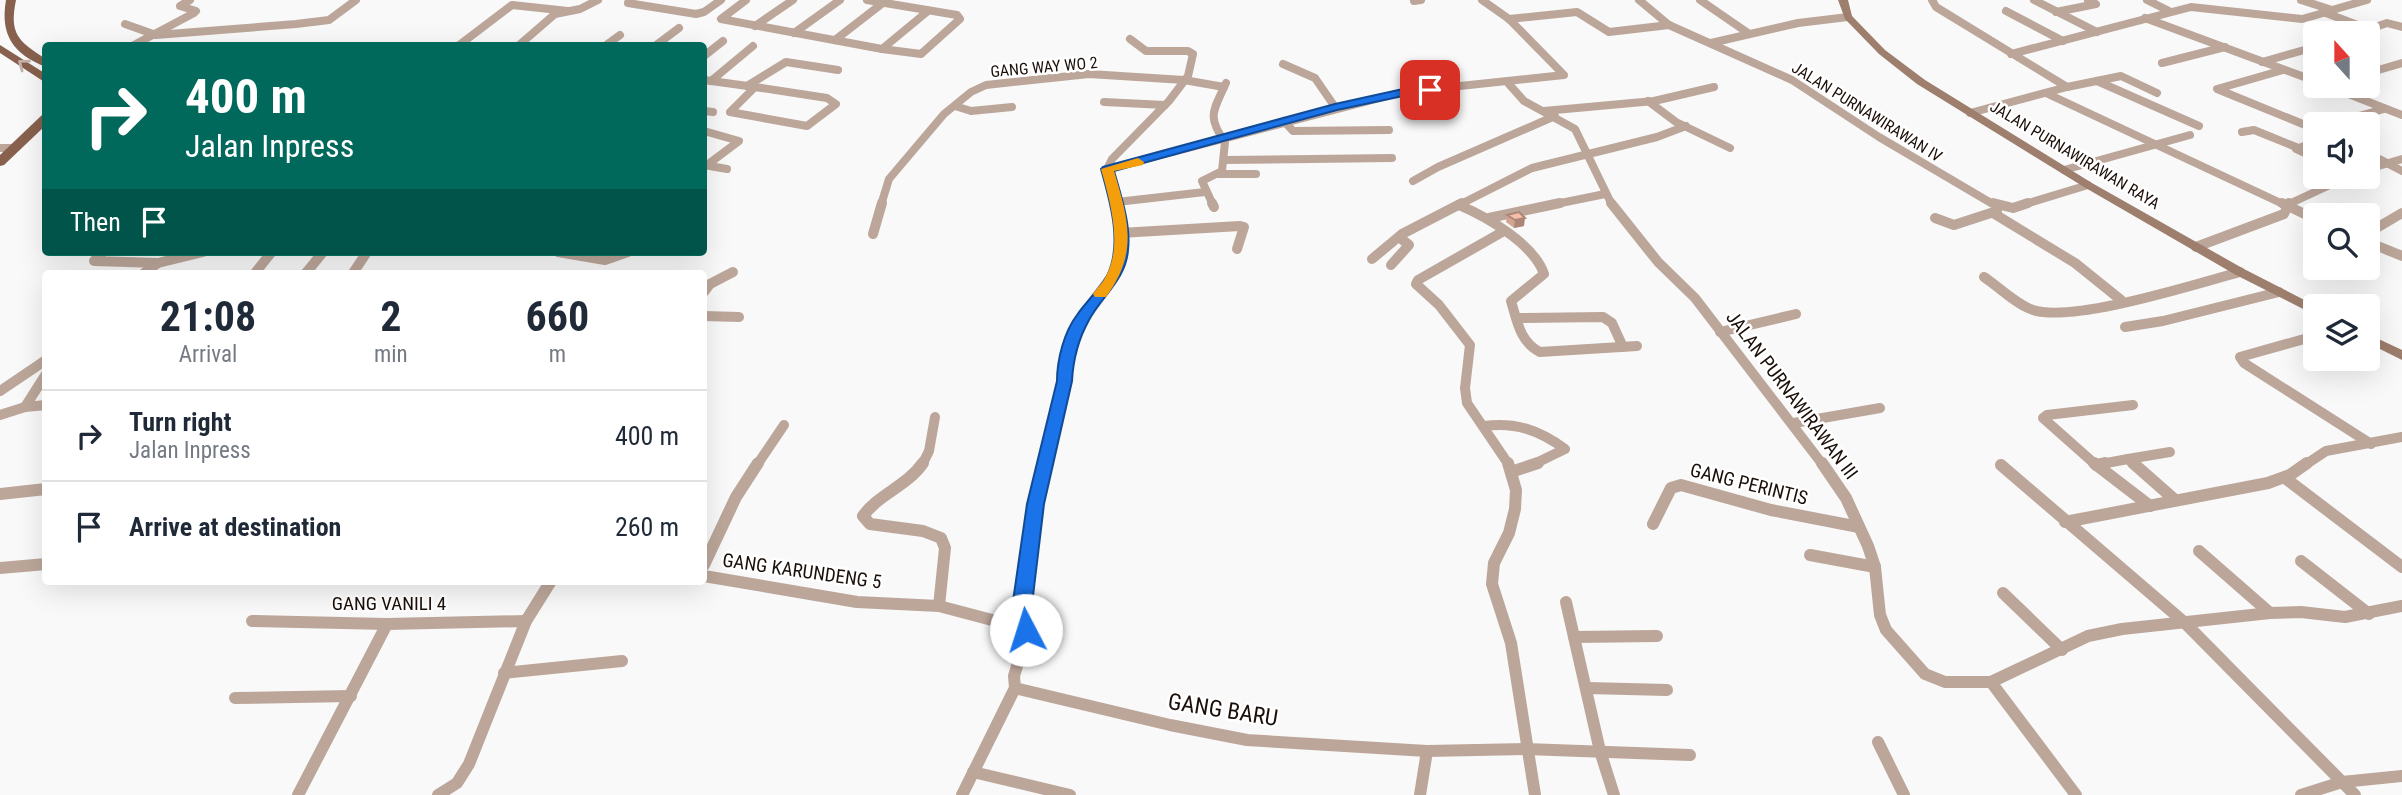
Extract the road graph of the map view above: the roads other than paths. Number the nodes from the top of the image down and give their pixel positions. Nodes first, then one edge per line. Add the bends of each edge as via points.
1 (11, 0) edge
2 (190, 0) edge
3 (356, 0) edge
4 (561, 0) edge
5 (598, 0) edge
6 (629, 0) edge
7 (676, 0) edge
8 (721, 0) edge
9 (746, 0) edge
10 (793, 0) edge
11 (841, 0) edge
12 (867, 0) edge
13 (1482, 0) edge
14 (1639, 0) edge
15 (1700, 0) edge
16 (1843, 0) edge
17 (1932, 0) edge
18 (2034, 0) edge
19 (2088, 0) edge
20 (2147, 0) edge
21 (2301, 0) edge
22 (2367, 0) edge
23 (884, 2) junction
24 (553, 5) dead end
25 (663, 9) junction
26 (2334, 10) junction
27 (568, 11) junction
28 (928, 11) junction
29 (2006, 11) dead end
30 (2056, 12) junction
31 (2169, 12) junction
32 (2326, 13) junction
33 (1848, 17) junction
34 (2146, 18) junction
35 (1509, 19) junction
36 (2347, 21) edge
37 (125, 24) dead end
38 (1669, 25) junction
39 (2380, 25) edge
40 (755, 26) junction
41 (2402, 27) edge
42 (679, 28) dead end
43 (2097, 32) junction
44 (794, 33) junction
45 (1748, 33) junction
46 (620, 34) dead end
47 (156, 35) junction
48 (1130, 39) dead end
49 (835, 40) junction
50 (723, 41) dead end
51 (2063, 41) junction
52 (141, 42) edge
53 (463, 42) edge
54 (523, 42) edge
55 (611, 42) edge
56 (660, 42) edge
57 (1711, 43) junction
58 (753, 46) dead end
59 (2225, 47) junction
60 (0, 48) edge
61 (881, 48) junction
62 (2303, 50) edge
63 (707, 54) edge
64 (2011, 54) junction
65 (42, 61) edge
66 (2262, 62) junction
67 (2162, 63) dead end
68 (2402, 63) edge
69 (1283, 64) dead end
70 (2380, 69) edge
71 (838, 70) dead end
72 (2283, 70) junction
73 (42, 77) edge
74 (2303, 77) edge
75 (707, 80) edge
76 (1184, 80) junction
77 (2097, 81) junction
78 (1508, 83) junction
79 (1714, 86) dead end
80 (751, 87) junction
81 (2067, 87) junction
82 (2157, 93) dead end
83 (2048, 94) junction
84 (2359, 98) edge
85 (1648, 101) junction
86 (1104, 102) dead end
87 (1165, 105) junction
88 (955, 106) junction
89 (1012, 107) dead end
90 (1335, 107) junction
91 (2385, 108) junction
92 (1544, 111) junction
93 (2371, 112) edge
94 (1970, 113) junction
95 (2402, 115) edge
96 (1555, 116) junction
97 (1284, 121) junction
98 (42, 122) edge
99 (2303, 124) edge
100 (1686, 126) junction
101 (2199, 126) dead end
102 (1389, 130) dead end
103 (707, 132) edge
104 (2242, 132) dead end
105 (2190, 135) dead end
106 (42, 136) edge
107 (1224, 139) junction
108 (2154, 144) junction
109 (2303, 145) edge
110 (2296, 147) junction
111 (0, 148) edge
112 (15, 148) junction
113 (1730, 148) dead end
114 (2303, 151) edge
115 (1587, 153) junction
116 (1392, 158) dead end
117 (2380, 158) edge
118 (2402, 159) edge
119 (1224, 160) junction
120 (0, 162) edge
121 (2388, 162) junction
122 (707, 164) edge
123 (707, 165) edge
124 (2380, 165) edge
125 (727, 169) dead end
126 (1107, 169) junction
127 (2064, 170) junction
128 (2402, 171) edge
129 (1219, 174) junction
130 (1256, 174) dead end
131 (0, 175) edge
132 (1413, 181) dead end
133 (2088, 185) junction
134 (2317, 189) edge
135 (1205, 192) junction
136 (1605, 194) junction
137 (1117, 202) junction
138 (1459, 205) junction
139 (2286, 206) junction
140 (1214, 207) dead end
141 (2002, 208) junction
142 (1993, 213) junction
143 (2303, 214) edge
144 (2402, 214) edge
145 (1489, 218) junction
146 (1935, 218) dead end
147 (2380, 226) edge
148 (1504, 231) junction
149 (1120, 233) junction
150 (873, 234) dead end
151 (1399, 237) junction
152 (2196, 247) junction
153 (2380, 247) edge
154 (1237, 249) dead end
155 (99, 256) edge
156 (187, 256) edge
157 (320, 256) edge
158 (582, 256) edge
159 (616, 256) edge
160 (2402, 256) edge
161 (1373, 259) dead end
162 (158, 263) junction
163 (1391, 265) dead end
164 (148, 270) edge
165 (308, 270) edge
166 (733, 272) dead end
167 (2240, 272) junction
168 (1984, 277) dead end
169 (707, 288) edge
170 (2279, 292) junction
171 (2121, 300) junction
172 (2303, 305) edge
173 (1796, 314) dead end
174 (707, 316) edge
175 (740, 317) dead end
176 (1517, 318) junction
177 (2125, 327) dead end
178 (1720, 332) junction
179 (2303, 340) edge
180 (2380, 344) edge
181 (1637, 346) dead end
182 (1623, 347) junction
183 (2402, 356) edge
184 (42, 363) edge
185 (42, 380) edge
186 (0, 391) edge
187 (42, 405) edge
188 (2133, 405) dead end
189 (25, 407) junction
190 (1880, 408) dead end
191 (0, 415) edge
192 (935, 417) dead end
193 (1794, 423) junction
194 (783, 425) dead end
195 (1484, 426) junction
196 (2402, 437) edge
197 (2371, 443) junction
198 (2170, 452) dead end
199 (2128, 459) junction
200 (2001, 465) dead end
201 (2096, 465) junction
202 (1511, 472) junction
203 (2285, 478) junction
204 (42, 489) edge
205 (0, 494) edge
206 (2175, 500) junction
207 (2150, 506) junction
208 (2066, 522) junction
209 (1653, 524) dead end
210 (1859, 527) junction
211 (2199, 551) dead end
212 (1810, 555) dead end
213 (707, 559) edge
214 (2301, 561) dead end
215 (42, 564) edge
216 (1875, 567) junction
217 (2402, 567) edge
218 (0, 568) edge
219 (707, 577) edge
220 (548, 585) edge
221 (2003, 593) dead end
222 (1566, 602) dead end
223 (939, 606) junction
224 (2402, 606) edge
225 (2270, 613) junction
226 (2369, 614) junction
227 (252, 621) dead end
228 (526, 621) junction
229 (1020, 622) junction
230 (2184, 622) junction
231 (387, 624) junction
232 (1657, 636) dead end
233 (1574, 637) junction
234 (2062, 650) junction
235 (622, 661) dead end
236 (504, 673) junction
237 (1991, 682) junction
238 (1015, 688) junction
239 (1587, 688) junction
240 (1667, 690) dead end
241 (351, 696) junction
242 (234, 698) dead end
243 (1878, 742) dead end
244 (1526, 749) junction
245 (1427, 751) junction
246 (1600, 751) junction
247 (1690, 755) dead end
248 (973, 772) junction
249 (2402, 776) edge
250 (2342, 782) junction
251 (298, 795) edge
252 (438, 795) edge
253 (962, 795) edge
254 (1070, 795) edge
255 (1420, 795) edge
256 (1535, 795) edge
257 (1614, 795) edge
258 (1904, 795) edge
259 (2076, 795) edge
260 (2301, 795) edge
261 (2355, 795) edge

1 - 65 main road via 6,20 9,34 19,47
2 - 47 street via 180,6 196,11
3 - 47 street via 329,20
4 - 24 street
5 - 27 street
6 - 25 street
7 - 25 street
8 - 25 street via 700,14
9 - 40 street via 720,18
10 - 40 street
11 - 44 street
12 - 23 street
13 - 35 street
14 - 38 street, JALAN PURNAWIRAWAN IV
15 - 45 street
16 - 33 street, JALAN PURNAWIRAWAN RAYA
17 - 64 street via 1936,7
18 - 30 street
19 - 30 street via 2096,4
20 - 31 street
21 - 26 street
22 - 26 street
23 - 28 street
23 - 49 street
26 - 32 street
27 - 53 street via 512,5
27 - 54 street via 552,16
28 - 61 street
28 - 61 street via 957,15 960,22 919,55
29 - 51 street
30 - 43 street
31 - 32 street via 2195,7 2302,19
31 - 34 street
32 - 36 street
33 - 45 street
33 - 94 street, JALAN PURNAWIRAWAN RAYA via 1882,52
34 - 43 street
34 - 59 street
35 - 38 street via 1577,12 1609,32
35 - 78 street via 1564,75
37 - 47 street
38 - 57 street, JALAN PURNAWIRAWAN IV
39 - 41 street
40 - 44 street
42 - 56 street
43 - 51 street
44 - 49 street
45 - 57 street
46 - 55 street
47 - 52 street
48 - 76 street via 1146,51 1192,53
49 - 61 street
50 - 63 street
51 - 64 street
57 - 141 street, JALAN PURNAWIRAWAN IV via 1818,94 1901,151
58 - 75 street
59 - 66 street
59 - 67 street
73 -> 60 main road
62 - 66 street
64 - 81 street
66 - 72 street
68 - 70 street
69 - 90 street via 1315,78
71 - 80 street via 786,62
72 - 74 street
72 - 99 street via 2217,89
75 - 80 street
76 - 87 street
76 - 88 street, GANG WAY WO 2 via 1089,74 1024,80 986,85
76 - 107 street, GANG WAY WO 2 via 1226,84 1212,115 1213,126
77 - 81 street
77 - 82 street via 2121,76
77 - 101 street
78 - 90 street via 1403,92
78 - 92 street, JALAN PURNAWIRAWAN III via 1524,101
79 - 85 street
80 - 80 street via 827,98 836,104 807,126 730,112
81 - 83 street
83 - 94 street
83 - 108 street
84 - 91 street
85 - 92 street
85 - 100 street via 1664,117
86 - 87 street
87 - 126 street
88 - 89 street via 971,111
88 - 150 street, GANG WAY WO 2 via 889,179
90 - 97 street
91 - 93 street
91 - 95 street
92 - 96 street, JALAN PURNAWIRAWAN III
94 - 127 street, JALAN PURNAWIRAWAN RAYA
96 - 115 street, JALAN PURNAWIRAWAN III via 1575,128
96 - 132 street
97 - 102 street via 1293,131
97 - 107 street
98 - 112 main road
100 - 113 street
100 - 115 street via 1637,143
103 - 122 street via 739,141
104 - 110 street via 2254,130
105 - 108 street
106 - 131 main road
107 - 119 street
107 - 126 street
108 - 127 street
108 - 139 street
109 - 110 street
110 - 114 street
111 - 112 street
112 - 120 main road
115 - 136 street, JALAN PURNAWIRAWAN III
115 - 138 street via 1532,168
116 - 119 street
117 - 121 street
118 - 121 street
119 - 129 street
121 - 124 street
121 - 128 street
123 - 125 street
126 - 137 street
127 - 133 street, JALAN PURNAWIRAWAN RAYA
129 - 130 street
129 - 135 street via 1202,180
133 - 141 street
133 - 152 street, JALAN PURNAWIRAWAN RAYA
134 - 139 street
135 - 137 street
135 - 140 street
136 - 145 street
136 - 178 street, JALAN PURNAWIRAWAN III
137 - 149 street
138 - 145 street
138 - 151 street
139 - 143 street
139 - 152 street via 2284,214
141 - 142 street
142 - 146 street via 1954,225
142 - 171 street via 2075,263
144 - 147 street
145 - 148 street
148 - 176 street via 1544,270 1511,301
148 - 195 street via 1416,284 1470,345 1464,391
149 - 154 street via 1240,226 1244,227
149 - 229 street via 1114,276 1081,319 1065,363 1065,381 1035,504
151 - 161 street
151 - 163 street via 1409,245
152 - 167 street, JALAN PURNAWIRAWAN RAYA
153 - 160 street
155 - 162 street via 94,261
156 - 162 street
157 - 165 street
158 - 159 street via 605,260
162 - 164 street
166 - 169 street
167 - 170 street, JALAN PURNAWIRAWAN RAYA
167 - 171 street
168 - 171 street via 2032,310 2046,313 2062,314
170 - 172 street, JALAN PURNAWIRAWAN RAYA
170 - 177 street
173 - 178 street
174 - 175 street
176 - 182 street via 1603,317 1612,323
176 - 182 street via 1524,339 1536,351
178 - 193 street, JALAN PURNAWIRAWAN III
179 - 197 street via 2240,358
180 - 183 street
181 - 182 street
184 - 186 street
185 - 189 street
187 - 189 street
188 - 201 street via 2043,416
189 - 191 street
190 - 193 street
192 - 223 street via 926,459 916,474 866,509 863,516 870,524 941,538 945,548
193 - 210 street, JALAN PURNAWIRAWAN III via 1846,498
194 - 213 street via 736,497
195 - 202 street
195 - 202 street via 1506,423 1541,430 1565,449
196 - 197 street
197 - 203 street via 2326,451
198 - 199 street
199 - 201 street
199 - 206 street
200 - 208 street
201 - 207 street
202 - 244 street via 1516,491 1511,526 1491,578 1522,696
203 - 206 street
203 - 217 street
204 - 205 street
206 - 207 street
207 - 208 street
208 - 230 street
209 - 210 street, GANG PERINTIS via 1671,488 1681,485 1771,510
210 - 216 street, JALAN PURNAWIRAWAN III
211 - 225 street
212 - 216 street
214 - 226 street
215 - 218 street
216 - 237 street, JALAN PURNAWIRAWAN III via 1880,615 1910,660 1925,674 1945,682
219 - 223 street, GANG KARUNDENG 5 via 857,602
220 - 228 street
221 - 234 street
222 - 233 street
223 - 229 street, GANG KARUNDENG 5
224 - 226 street, JALAN PURNAWIRAWAN III
225 - 226 street, JALAN PURNAWIRAWAN III
225 - 230 street, JALAN PURNAWIRAWAN III
227 - 231 street, GANG VANILI 4
228 - 231 street, GANG VANILI 4
228 - 236 street
229 - 238 street via 1027,633 1014,676
230 - 234 street, JALAN PURNAWIRAWAN III via 2100,634
230 - 250 street
231 - 241 street
232 - 233 street
233 - 239 street
234 - 237 street, JALAN PURNAWIRAWAN III
235 - 236 street
236 - 252 street via 469,764 457,783
237 - 259 street
238 - 245 street, GANG BARU via 1247,740
238 - 248 street
239 - 240 street
239 - 246 street
241 - 242 street
241 - 251 street
243 - 258 street
244 - 245 street, GANG BARU
244 - 246 street, GANG BARU
244 - 256 street
245 - 255 street
246 - 247 street, GANG BARU
246 - 257 street
248 - 253 street
248 - 254 street
249 - 250 street
250 - 260 street
250 - 261 street

